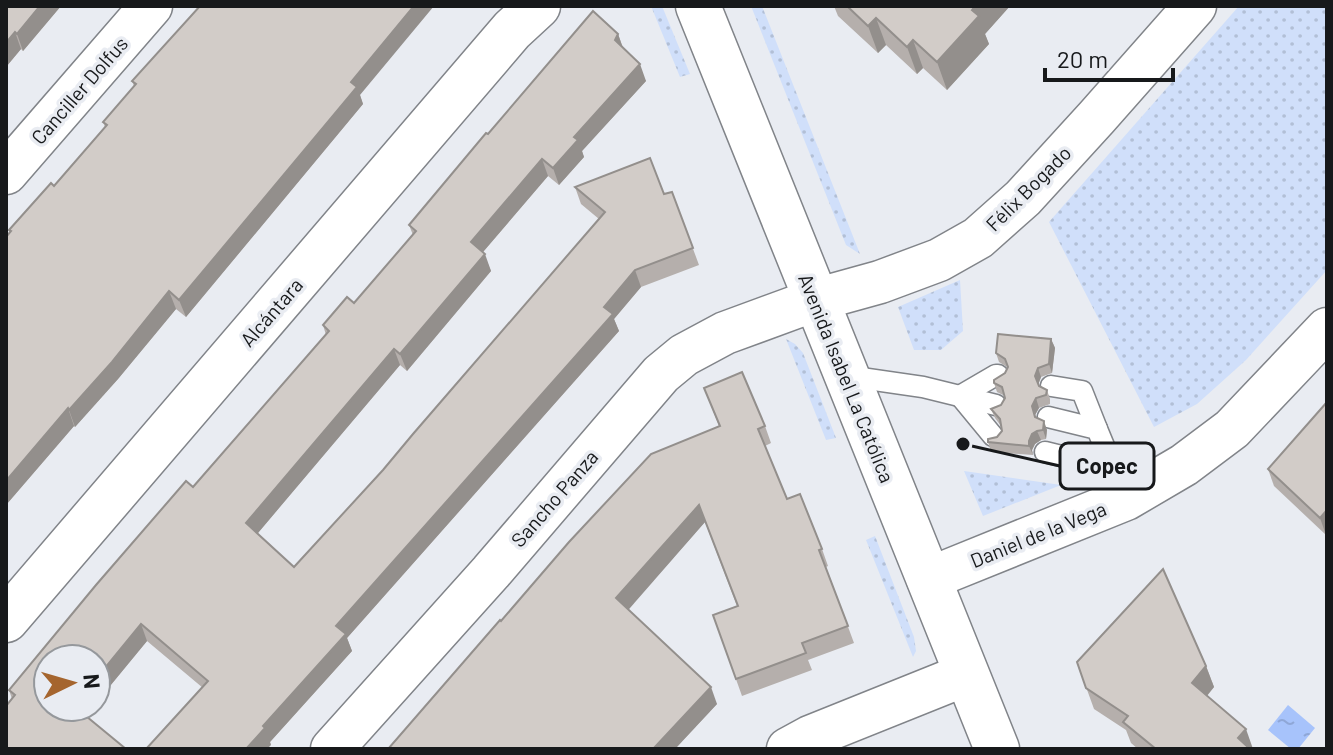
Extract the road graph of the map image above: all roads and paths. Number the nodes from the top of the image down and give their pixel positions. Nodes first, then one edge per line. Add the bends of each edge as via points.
1 (151, 6) edge
2 (538, 6) edge
3 (698, 6) edge
4 (1195, 6) edge
5 (6, 173) edge
6 (815, 300) junction
7 (1327, 329) edge
8 (998, 375) edge
9 (847, 376) junction
10 (1051, 386) dead end
11 (960, 396) junction
12 (996, 405) edge
13 (1048, 417) dead end
14 (1097, 429) junction
15 (993, 436) edge
16 (1045, 452) dead end
17 (1120, 484) junction
18 (928, 579) junction
19 (6, 620) edge
20 (967, 674) junction
21 (332, 749) edge
22 (788, 749) edge
23 (997, 749) edge

1 - 5 street, Canciller Dolfus
2 - 19 main road, Alcántara
3 - 6 main road, Avenida Isabel La Católica
4 - 6 street, Félix Bogado via 1023,198 978,238 939,260
6 - 9 main road, Avenida Isabel La Católica
6 - 21 street, Sancho Panza via 725,333 661,374
7 - 17 street, Daniel de la Vega via 1232,429 1184,465
8 - 11 lane
9 - 11 lane
9 - 18 main road, Avenida Isabel La Católica
10 - 14 lane via 1082,391
11 - 12 lane
11 - 15 lane
13 - 14 lane
14 - 17 lane
16 - 17 lane
17 - 18 street, Daniel de la Vega
18 - 20 main road, Avenida Isabel La Católica
20 - 22 street
20 - 23 main road, Avenida Isabel La Católica

